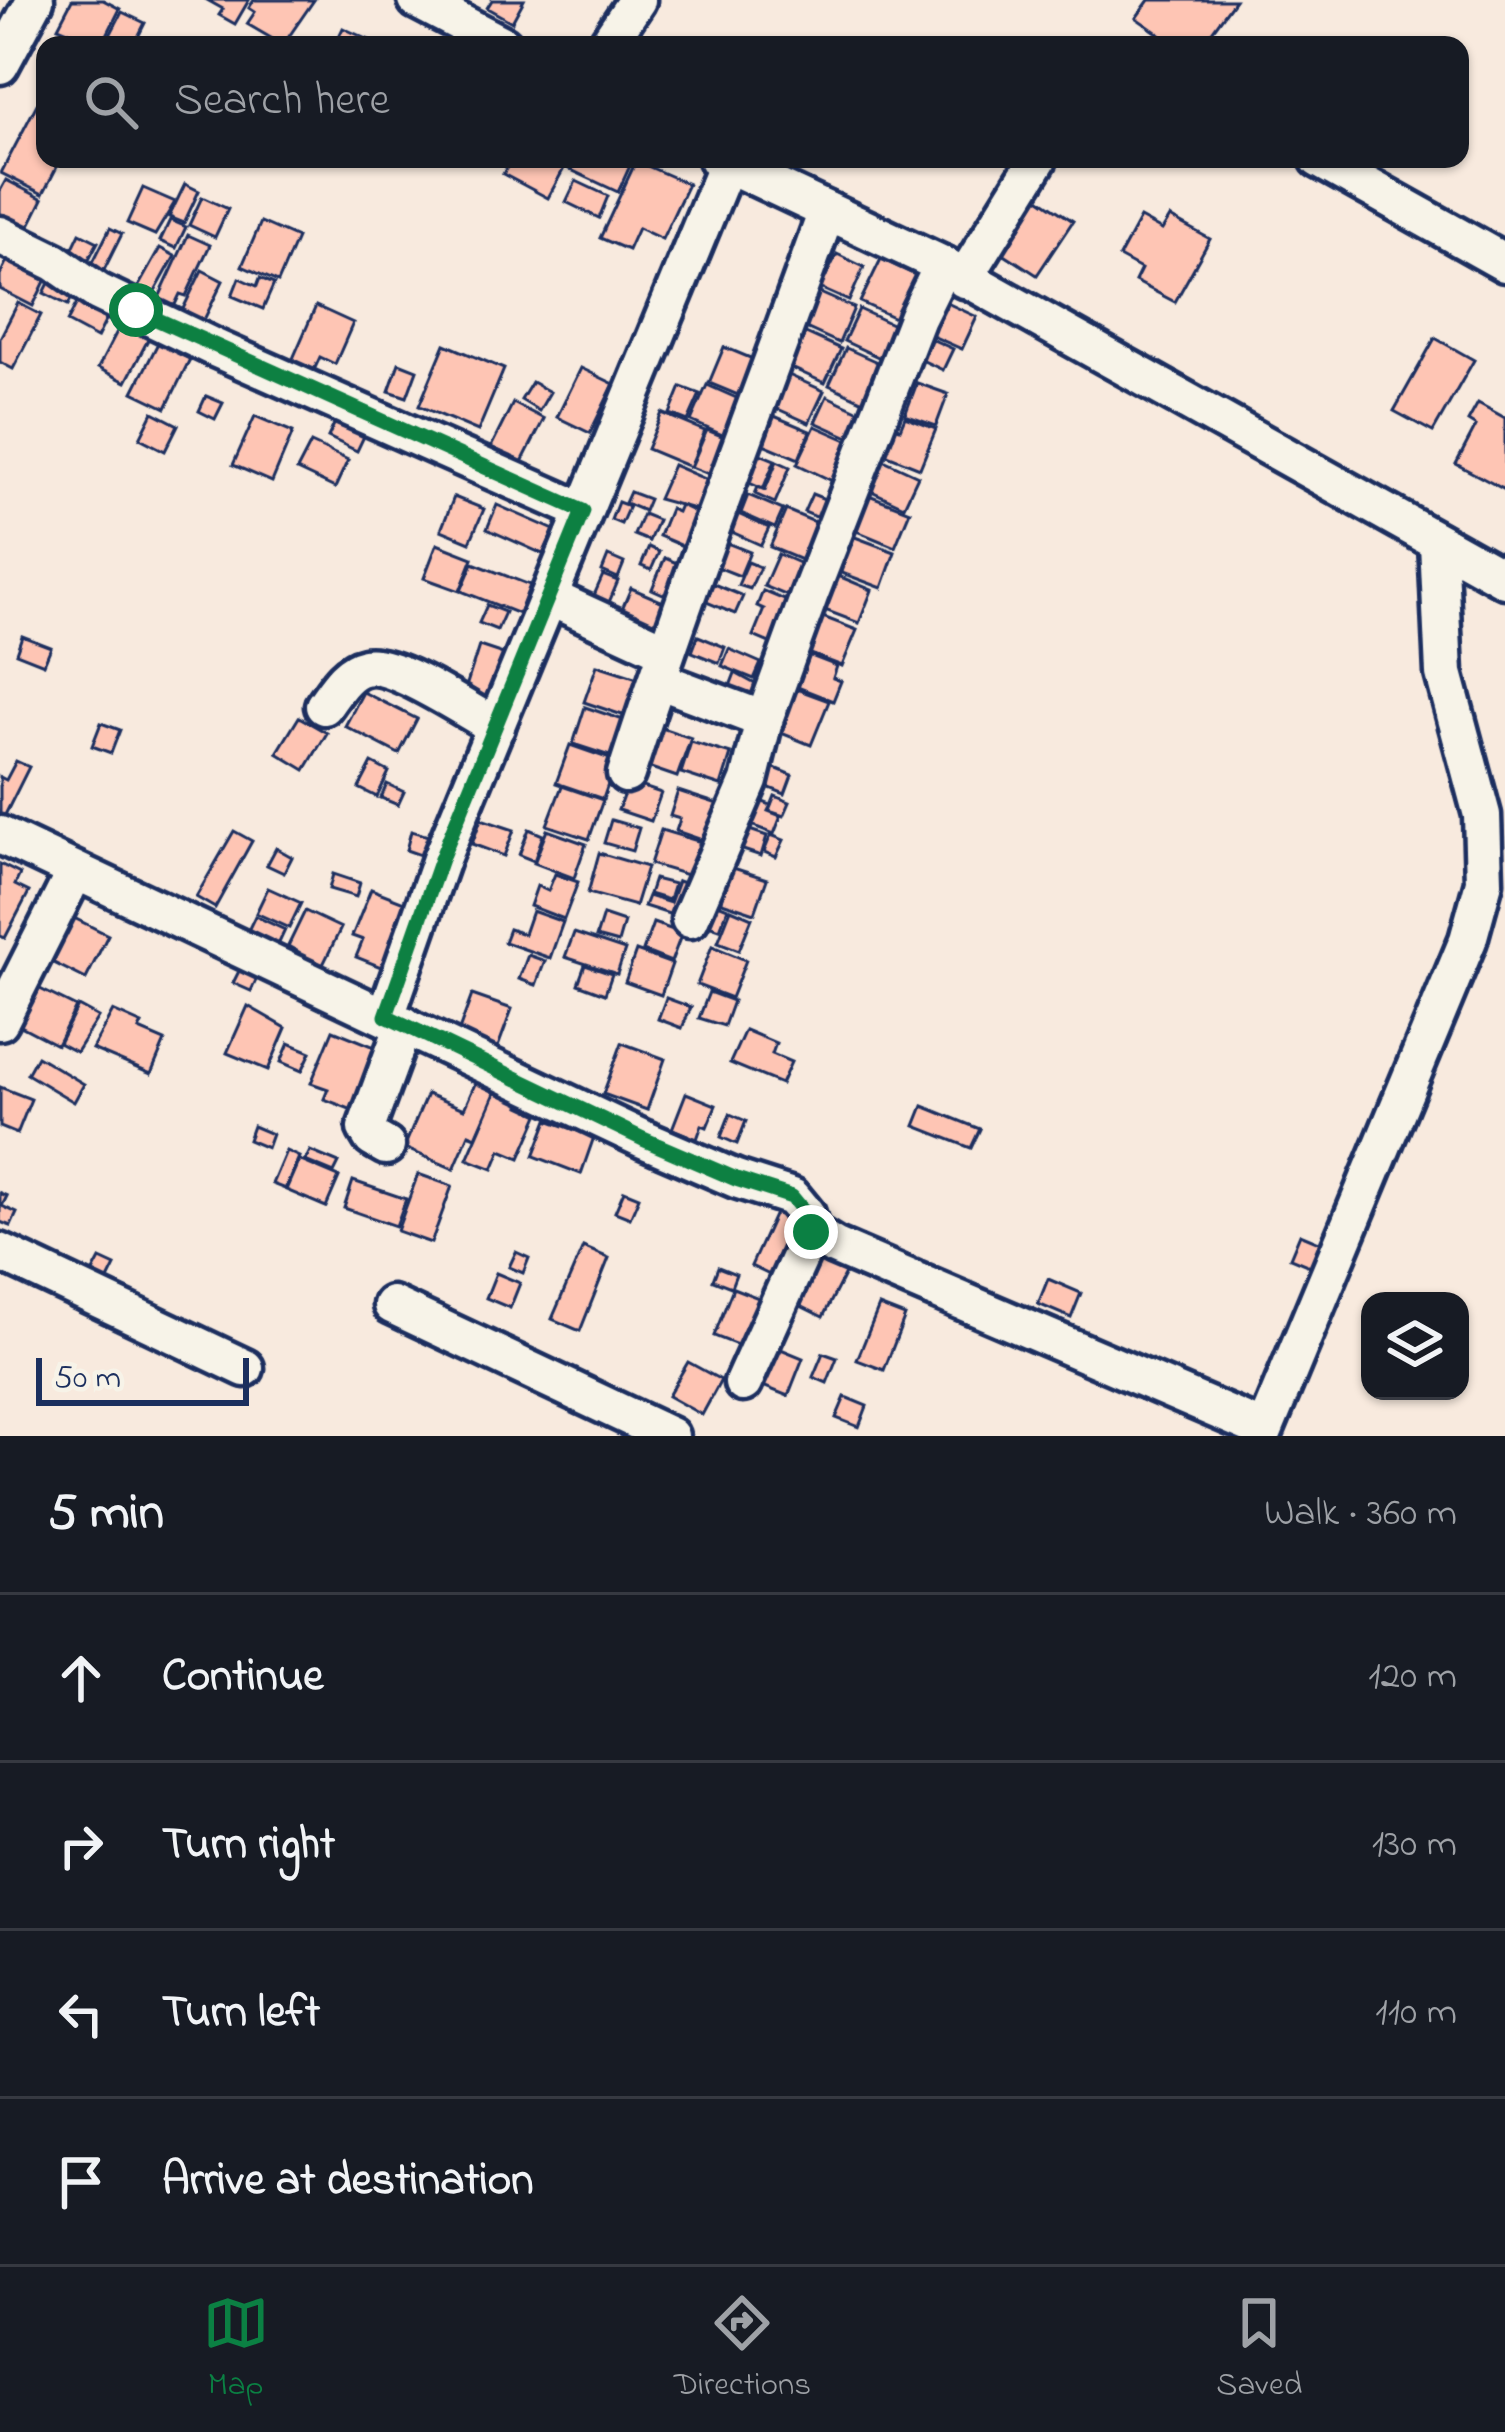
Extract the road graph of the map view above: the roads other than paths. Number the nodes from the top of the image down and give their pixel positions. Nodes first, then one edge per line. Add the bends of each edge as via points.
1 (34, 0) edge
2 (637, 0) edge
3 (431, 3) edge
4 (487, 36) edge
5 (613, 36) edge
6 (0, 65) edge
7 (720, 168) edge
8 (735, 168) edge
9 (1032, 168) edge
10 (1335, 168) edge
11 (827, 211) junction
12 (0, 235) edge
13 (1505, 263) edge
14 (954, 272) junction
15 (583, 511) junction
16 (1438, 542) junction
17 (1505, 579) edge
18 (549, 597) junction
19 (662, 665) junction
20 (324, 706) dead end
21 (764, 720) junction
22 (496, 727) junction
23 (626, 774) dead end
24 (0, 835) edge
25 (75, 872) junction
26 (689, 919) dead end
27 (395, 1020) junction
28 (0, 1021) edge
29 (386, 1146) dead end
30 (811, 1232) junction
31 (0, 1252) edge
32 (392, 1305) dead end
33 (245, 1368) dead end
34 (743, 1383) dead end
35 (1263, 1433) edge
36 (670, 1436) edge

1 - 6 street
2 - 5 street
3 - 4 street
7 - 15 street
8 - 11 street
9 - 14 street
10 - 13 street
11 - 14 street
11 - 19 street
12 - 15 street via 217,349
14 - 16 street
14 - 21 street via 917,318
15 - 18 street
16 - 17 street
16 - 35 street via 1444,674 1482,814 1484,882 1468,940
18 - 19 street
18 - 22 street
19 - 21 street
19 - 23 street
20 - 22 street via 343,680 373,665
21 - 26 street via 749,782
22 - 27 street via 433,878
24 - 25 street
25 - 27 street
25 - 28 street
27 - 29 street via 366,1128
27 - 30 street via 643,1139 792,1197
30 - 34 street
30 - 35 street
31 - 33 street
32 - 36 street

